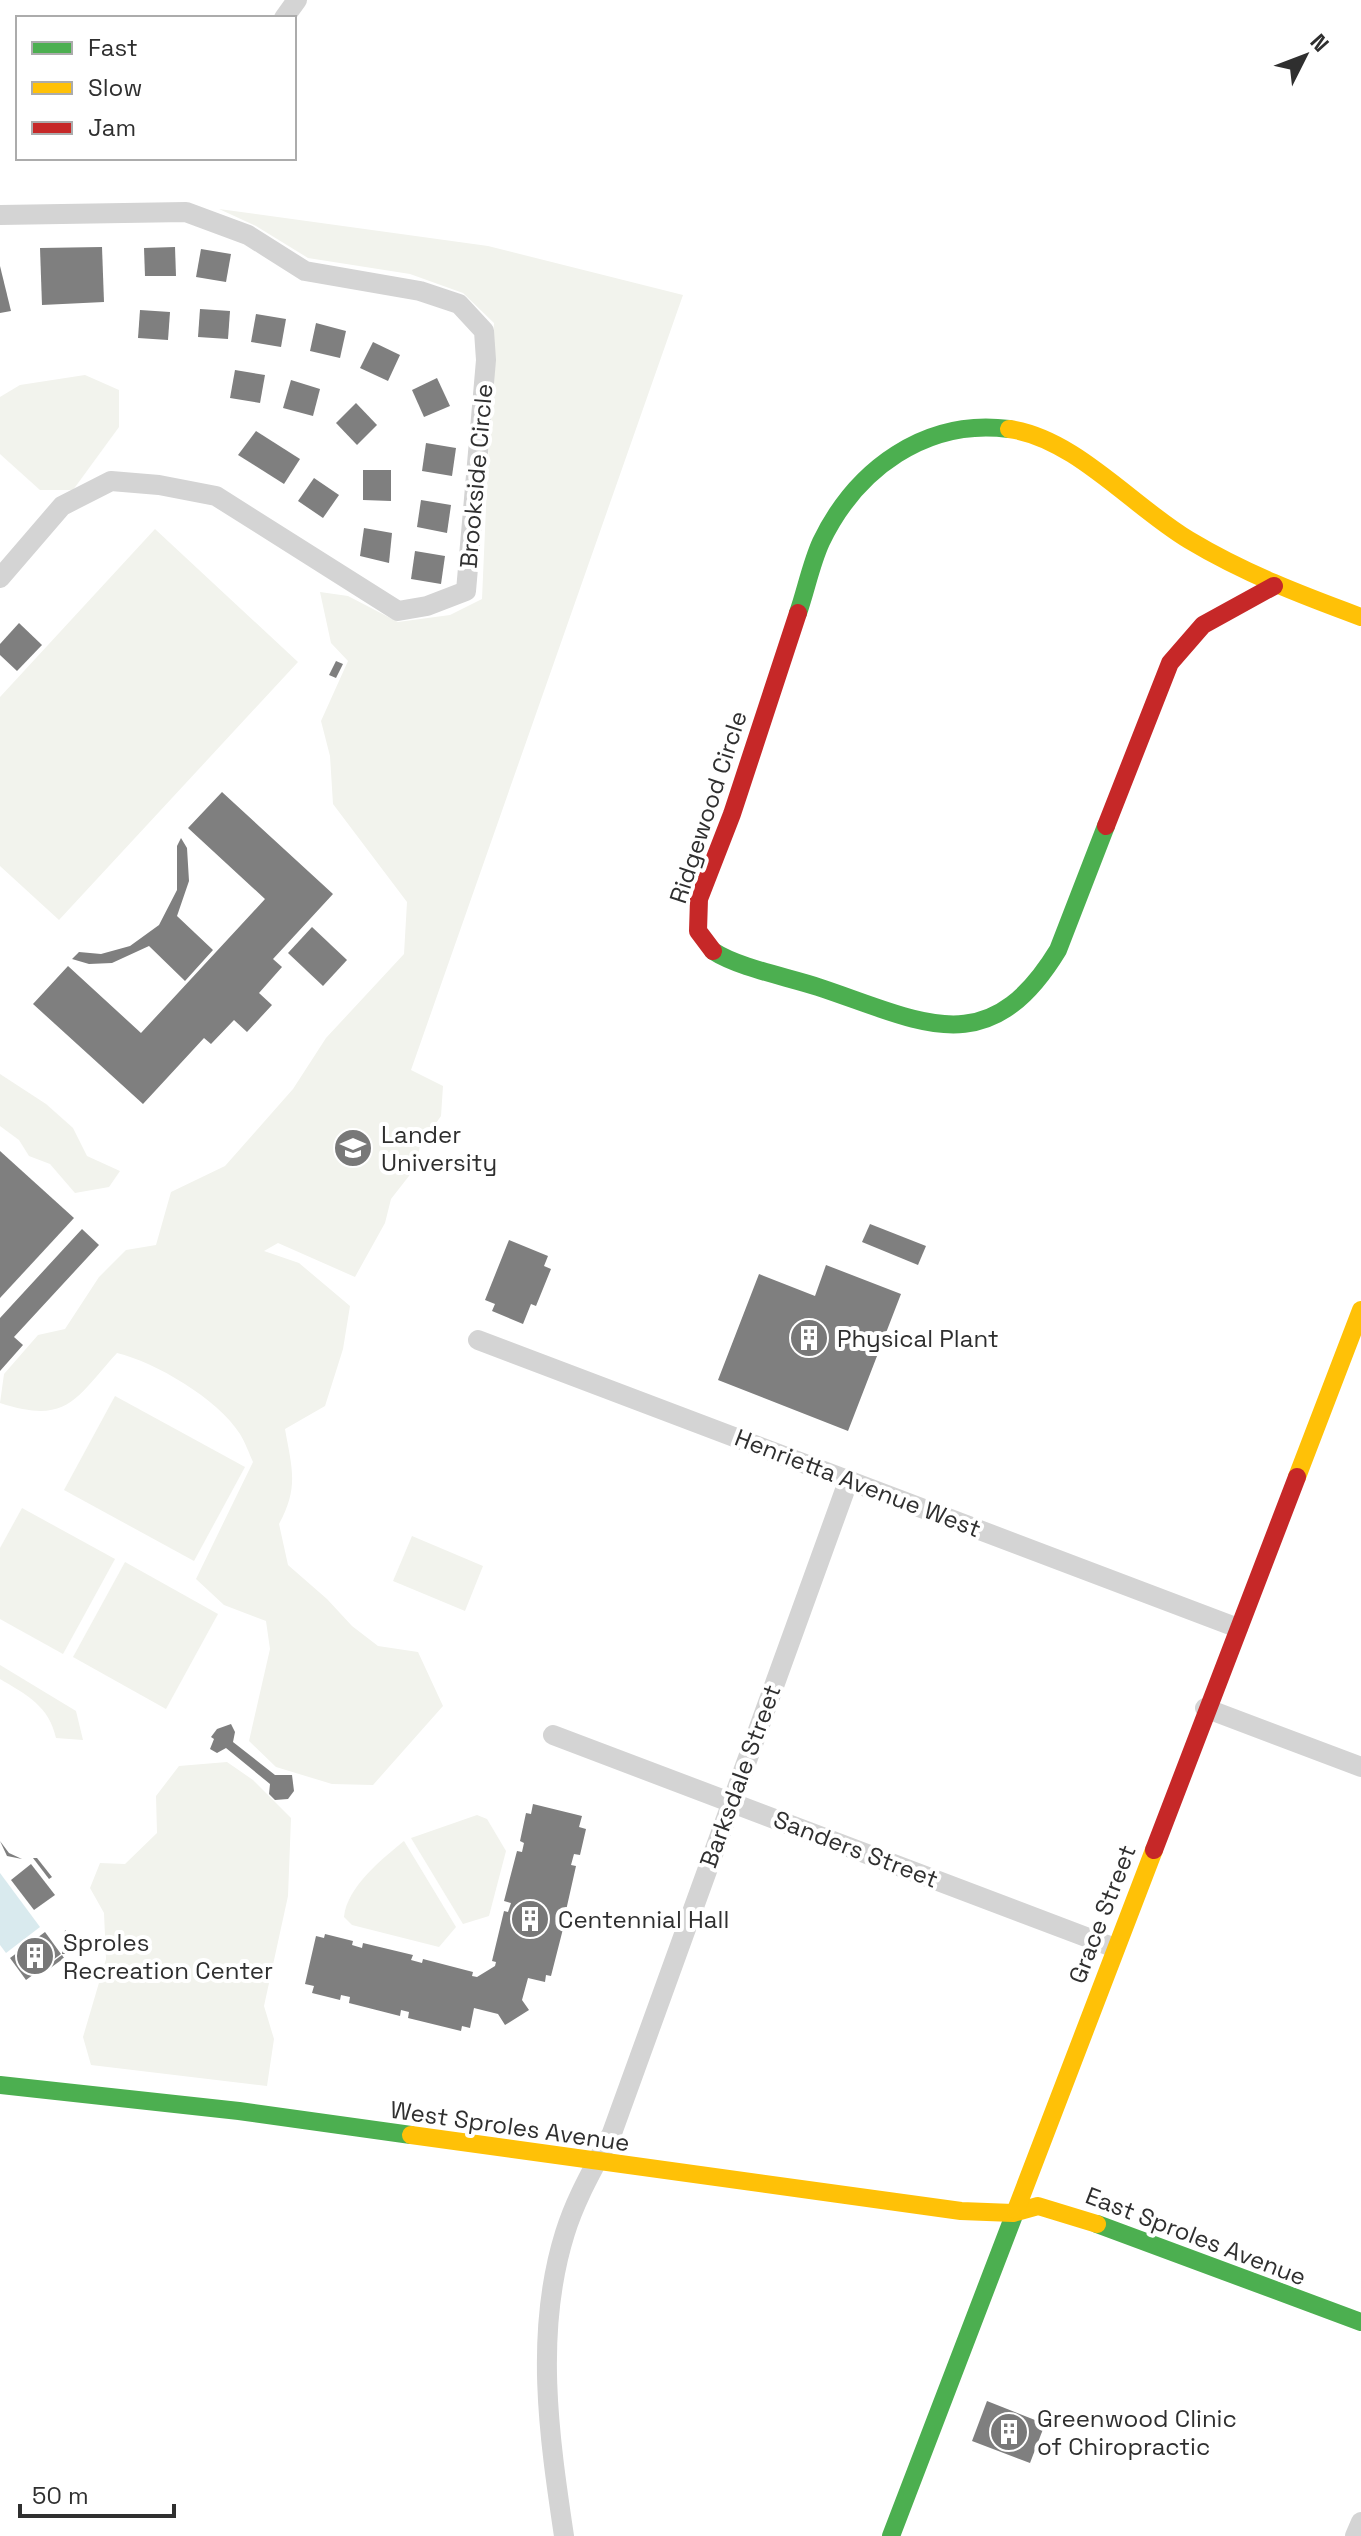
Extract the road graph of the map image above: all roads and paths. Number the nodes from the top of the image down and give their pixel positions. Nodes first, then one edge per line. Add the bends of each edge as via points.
1 (0, 215) edge
2 (0, 578) edge
3 (1274, 586) junction
4 (1361, 617) edge
5 (1361, 1310) edge
6 (478, 1340) dead end
7 (849, 1479) junction
8 (1238, 1628) junction
9 (1205, 1708) junction
10 (553, 1735) dead end
11 (1361, 1767) edge
12 (730, 1801) junction
13 (1115, 1948) junction
14 (0, 2085) edge
15 (596, 2163) junction
16 (1013, 2213) junction
17 (1361, 2322) edge
18 (1361, 2522) edge
19 (564, 2536) edge
20 (891, 2536) edge
21 (1355, 2536) edge

1 - 2 street, Brookside Circle via 186,212 248,235 305,271 420,291 459,304 484,331 486,360 466,591 398,611 216,496 111,481 62,506
3 - 3 street, Ridgewood Circle via 1185,538 1060,447 1030,432 980,425 928,436 898,451 851,492 821,543 699,899 696,920 702,939 719,955 934,1025 971,1026 1005,1012 1030,992 1058,950 1170,663 1211,616
3 - 4 street, Ridgewood Circle
5 - 8 street, Grace Street
6 - 7 street, Henrietta Avenue West
7 - 8 street, Henrietta Avenue West
7 - 12 street, Barksdale Street
8 - 9 street, Grace Street
9 - 11 street
9 - 13 street, Grace Street
10 - 12 street, Sanders Street
12 - 13 street, Sanders Street
12 - 15 street, Barksdale Street via 612,2133
13 - 16 street, Grace Street
14 - 15 street, West Sproles Avenue via 239,2111
15 - 16 street, West Sproles Avenue via 961,2211
15 - 19 street, Barksdale Street via 579,2194 559,2256 545,2378
16 - 17 street, East Sproles Avenue via 1038,2206 1062,2211
16 - 20 street, Grace Street
18 - 21 street

